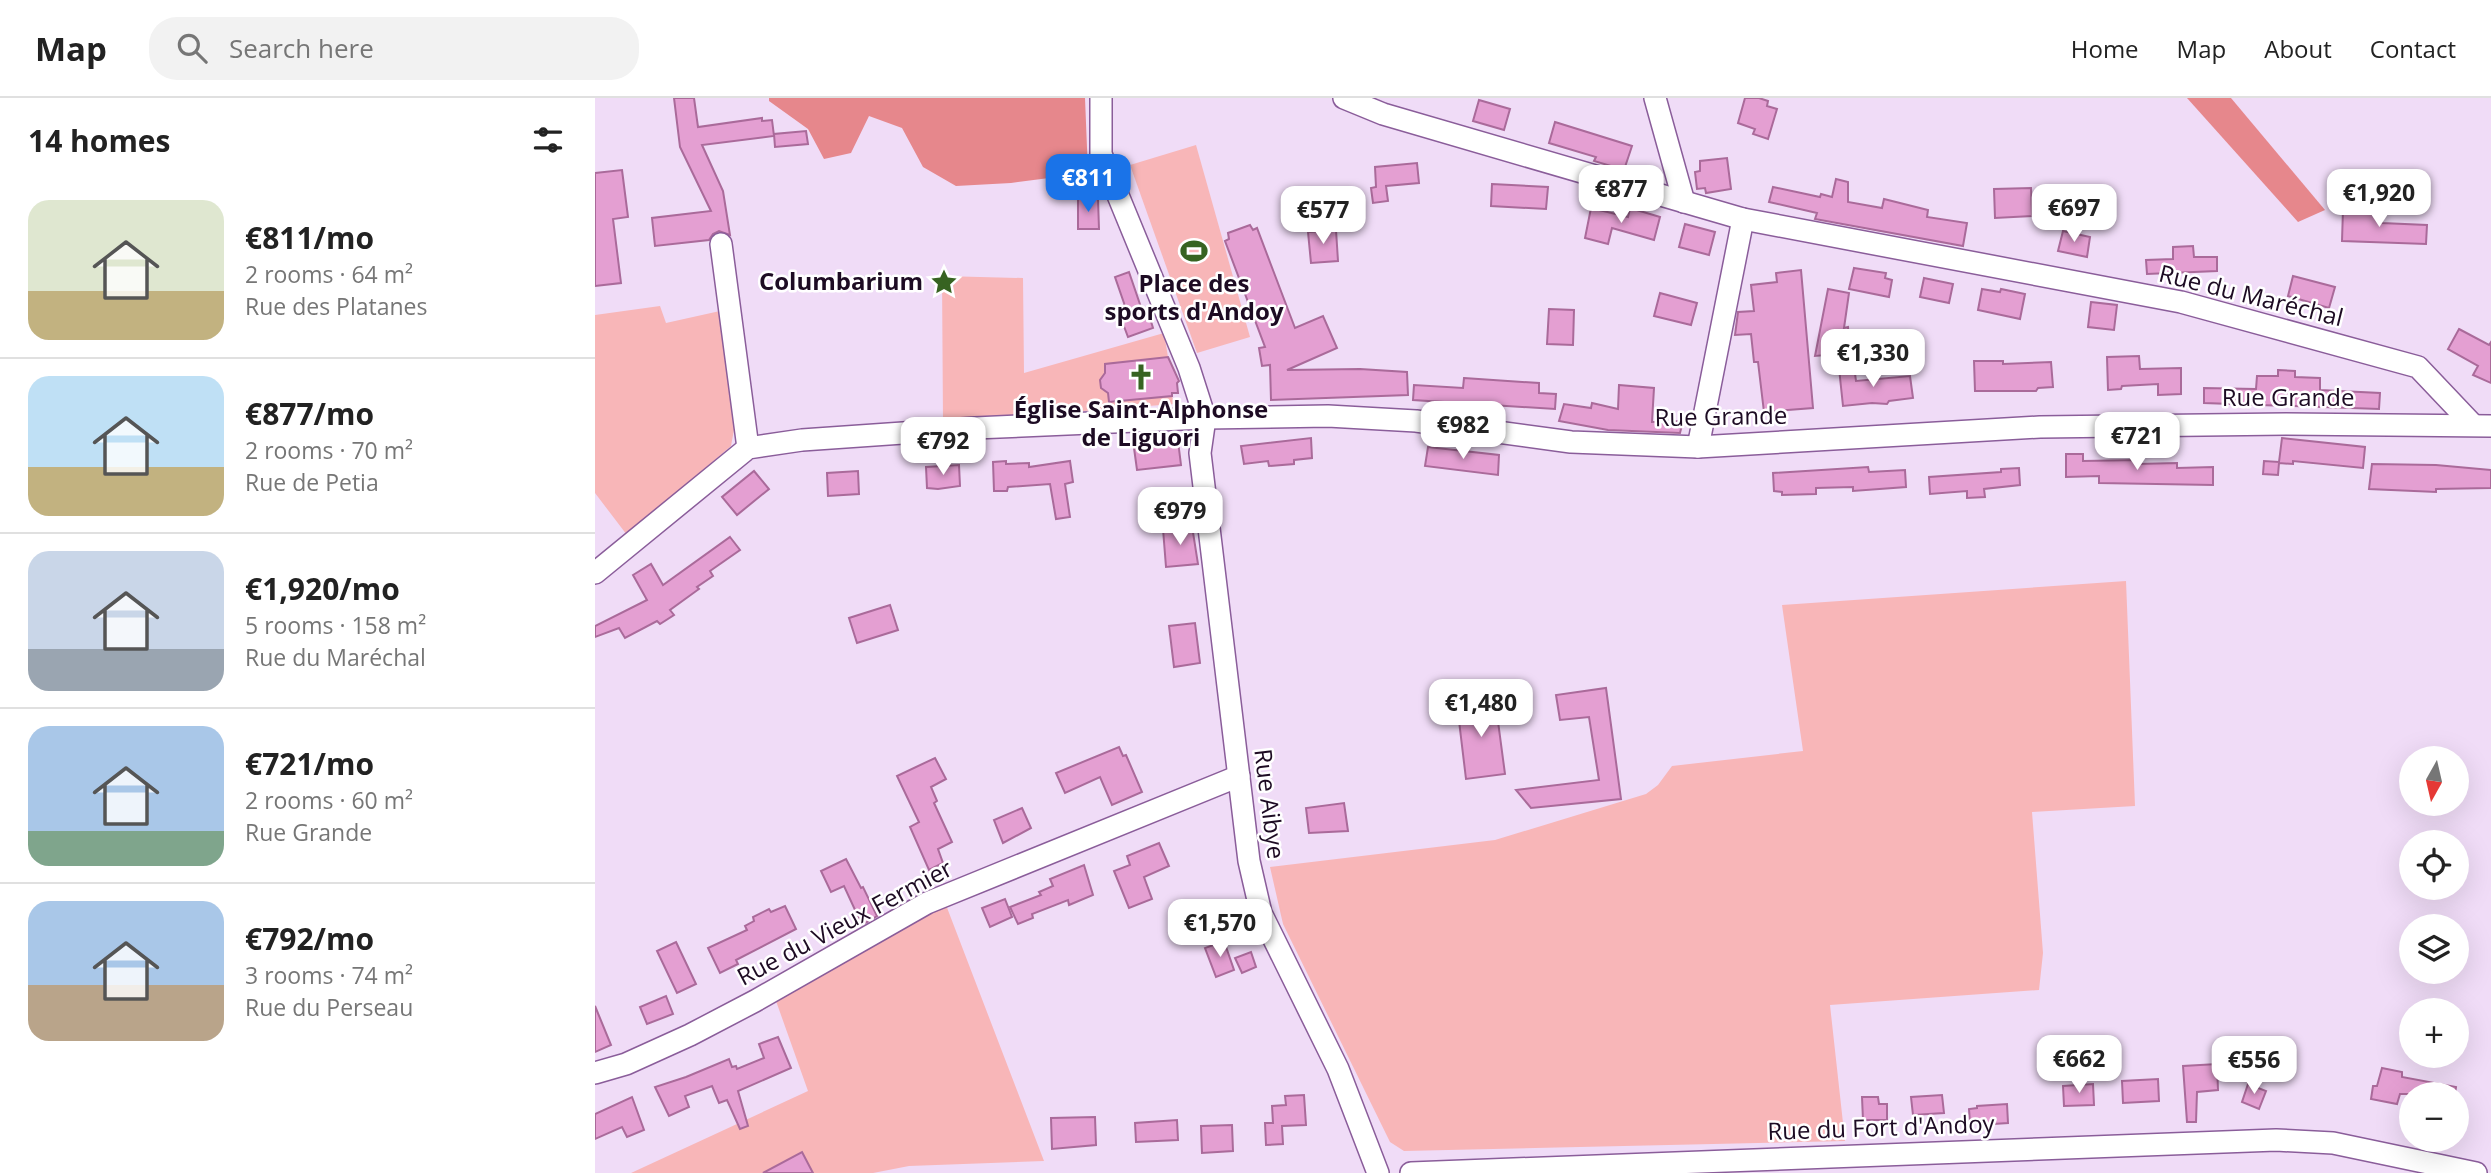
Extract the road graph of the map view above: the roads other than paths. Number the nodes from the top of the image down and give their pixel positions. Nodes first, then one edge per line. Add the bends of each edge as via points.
1 (1101, 98) edge
2 (1344, 98) edge
3 (1655, 98) edge
4 (1684, 202) junction
5 (1743, 219) junction
6 (721, 244) dead end
7 (1205, 418) junction
8 (2482, 426) edge
9 (1698, 447) junction
10 (748, 448) junction
11 (595, 573) edge
12 (1239, 776) junction
13 (595, 1073) edge
14 (1378, 1173) edge
15 (1411, 1173) edge
16 (2476, 1173) edge

1 - 7 street via 1101,155 1189,368
2 - 4 street, Rue du Maréchal via 1383,114
3 - 4 street
4 - 5 street, Rue du Maréchal
5 - 8 street, Rue du Maréchal via 2181,302 2419,367
5 - 9 street
6 - 10 street
7 - 9 street, Rue Grande via 1328,416 1416,421 1571,442
7 - 10 street, Rue Grande via 909,432
7 - 12 street, Rue Aibye via 1200,453
8 - 9 street, Rue Grande via 2040,427
10 - 11 street
12 - 13 street, Rue du Vieux Fermier via 927,903 690,1035
12 - 14 street, Rue Aibye via 1248,861 1261,913 1338,1069
15 - 16 street, Rue du Fort d'Andoy via 2276,1140 2333,1143

